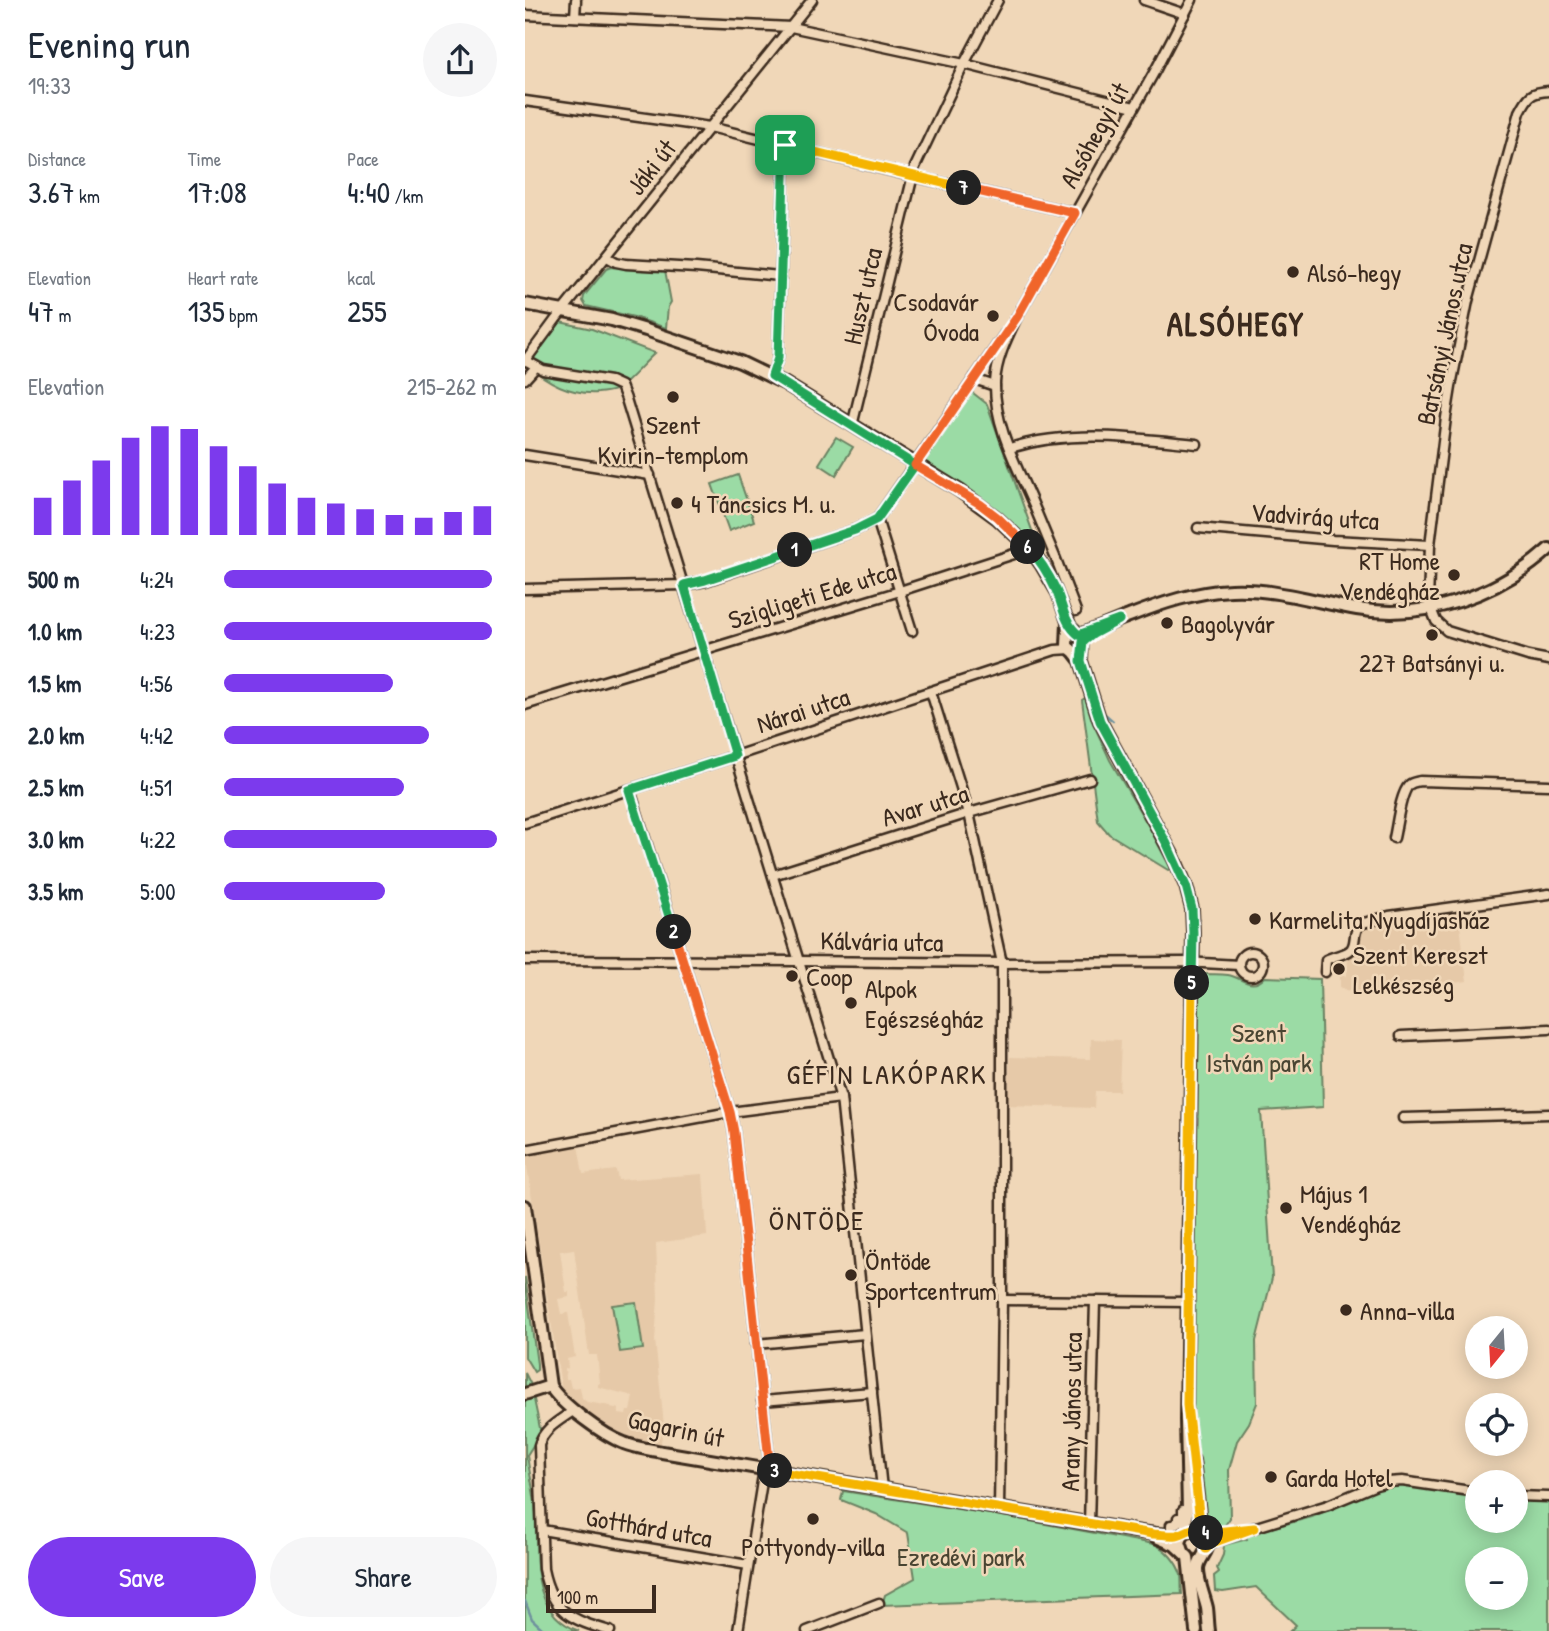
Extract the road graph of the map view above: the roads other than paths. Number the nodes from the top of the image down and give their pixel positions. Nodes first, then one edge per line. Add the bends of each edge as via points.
1 (576, 0) edge
2 (812, 0) edge
3 (998, 0) edge
4 (1144, 0) edge
5 (1192, 0) edge
6 (1185, 13) junction
7 (525, 15) edge
8 (575, 17) junction
9 (791, 27) junction
10 (964, 64) junction
11 (1549, 90) edge
12 (525, 101) edge
13 (1134, 107) junction
14 (710, 127) junction
15 (785, 145) junction
16 (912, 176) junction
17 (1075, 213) junction
18 (607, 257) junction
19 (780, 276) junction
20 (525, 304) edge
21 (563, 310) junction
22 (1017, 317) junction
23 (525, 360) edge
24 (535, 368) junction
25 (772, 376) junction
26 (975, 377) junction
27 (525, 379) edge
28 (995, 386) junction
29 (852, 426) junction
30 (1197, 444) dead end
31 (1010, 448) junction
32 (525, 455) edge
33 (915, 465) junction
34 (650, 475) junction
35 (877, 519) junction
36 (1198, 528) dead end
37 (1430, 545) junction
38 (1549, 549) edge
39 (1031, 550) junction
40 (684, 585) junction
41 (525, 589) edge
42 (900, 591) junction
43 (1430, 608) junction
44 (1076, 611) dead end
45 (912, 631) dead end
46 (1075, 642) junction
47 (704, 650) junction
48 (1549, 660) edge
49 (930, 692) junction
50 (525, 705) edge
51 (735, 756) junction
52 (1090, 779) dead end
53 (1549, 785) edge
54 (629, 790) junction
55 (969, 813) junction
56 (525, 823) edge
57 (1394, 838) dead end
58 (773, 875) junction
59 (1549, 894) edge
60 (525, 960) edge
61 (798, 961) junction
62 (683, 962) junction
63 (1002, 963) junction
64 (1193, 963) junction
65 (1239, 965) dead end
66 (1325, 972) dead end
67 (1549, 1028) edge
68 (1401, 1036) dead end
69 (841, 1097) junction
70 (730, 1112) junction
71 (1549, 1114) edge
72 (1403, 1118) dead end
73 (525, 1150) edge
74 (525, 1206) edge
75 (528, 1249) edge
76 (1002, 1300) junction
77 (1095, 1301) junction
78 (1188, 1302) junction
79 (865, 1334) junction
80 (756, 1344) junction
81 (550, 1386) junction
82 (871, 1392) junction
83 (526, 1394) edge
84 (762, 1401) junction
85 (1187, 1405) junction
86 (573, 1411) junction
87 (1187, 1465) junction
88 (767, 1469) junction
89 (882, 1489) junction
90 (1465, 1490) edge
91 (1528, 1496) edge
92 (1549, 1497) edge
93 (999, 1508) junction
94 (1089, 1524) junction
95 (1254, 1528) junction
96 (543, 1530) junction
97 (1171, 1531) dead end
98 (1141, 1532) junction
99 (1202, 1532) junction
100 (1184, 1534) junction
101 (1205, 1551) junction
102 (1184, 1553) junction
103 (748, 1565) junction
104 (879, 1603) dead end
105 (610, 1631) edge
106 (738, 1631) edge
107 (807, 1631) edge
108 (1196, 1631) edge
109 (1209, 1631) edge

1 - 8 street
2 - 9 street, Jáki út
3 - 10 street, Huszt utca
4 - 6 street
5 - 6 street, Alsóhegyi út
6 - 13 street, Alsóhegyi út
7 - 8 street
8 - 9 street
9 - 10 street
9 - 14 street, Jáki út
10 - 13 street
10 - 16 street, Huszt utca
11 - 37 street, Batsányi János utca via 1529,96 1520,112 1468,301 1446,418
12 - 14 street
13 - 17 street, Alsóhegyi út
14 - 15 street
14 - 18 street, Jáki út
15 - 16 street
15 - 19 street
16 - 17 street
16 - 29 street, Huszt utca
17 - 22 street, Alsóhegyi út
18 - 19 street via 626,264
18 - 21 street, Jáki út
19 - 25 street via 778,358
20 - 21 street
21 - 23 street, Jáki út
21 - 25 street via 664,336
22 - 26 street
22 - 28 street, Alsóhegyi út via 1000,358
23 - 24 street
24 - 27 street
24 - 34 street via 621,386
25 - 29 street
26 - 28 street
26 - 33 street
28 - 31 street, Alsóhegyi út
29 - 33 street
30 - 31 street via 1094,436 1034,441
31 - 44 street, Alsóhegyi út
32 - 34 street
33 - 35 street
33 - 39 street via 980,504
34 - 40 street
35 - 40 street
35 - 42 street
36 - 37 street, Vadvirág utca
37 - 43 street, Batsányi János utca
38 - 43 street, Nárai utca via 1488,589
39 - 42 street, Szigligeti Ede utca
39 - 46 street via 1058,593
40 - 41 street
40 - 47 street
42 - 45 street
42 - 47 street, Szigligeti Ede utca
43 - 46 street, Nárai utca via 1379,612 1265,592 1216,591 1175,599
43 - 48 street via 1447,631
46 - 49 street, Nárai utca
46 - 64 street via 1100,721 1186,886 1193,921
47 - 50 street, Szigligeti Ede utca
47 - 51 street
49 - 51 street, Nárai utca
49 - 55 street
51 - 54 street, Nárai utca
51 - 58 street
52 - 55 street, Avar utca
53 - 57 street via 1413,782 1404,795
54 - 56 street, Nárai utca
54 - 62 street
55 - 58 street, Avar utca
55 - 63 street
58 - 61 street
59 - 66 street via 1360,923 1352,950 1326,960
60 - 62 street, Kálvária utca
61 - 62 street, Kálvária utca
61 - 63 street, Kálvária utca
61 - 69 street
62 - 70 street
63 - 64 street, Kálvária utca
63 - 76 street
64 - 65 street, Kálvária utca
64 - 78 street
67 - 68 street
69 - 70 street
69 - 79 street
70 - 73 street
70 - 80 street
71 - 72 street
74 - 75 street
75 - 81 street
76 - 77 street
76 - 93 street
77 - 78 street
77 - 94 street, Arany János utca
78 - 85 street
79 - 80 street
79 - 82 street
80 - 84 street
81 - 83 street
81 - 86 street, Gagarin út
82 - 84 street
82 - 89 street
84 - 88 street
85 - 87 street
85 - 99 street
86 - 88 street, Gagarin út via 614,1439 633,1446
86 - 96 street via 546,1430 539,1446
87 - 97 street via 1183,1518 1171,1525
87 - 100 street
88 - 89 street, Gagarin út
88 - 103 street
89 - 93 street, Gagarin út
90 - 95 street via 1388,1482
91 - 92 street
93 - 94 street, Gagarin út
94 - 98 street, Gagarin út
95 - 99 street
95 - 101 street via 1212,1543
96 - 103 street, Gotthárd utca
96 - 105 street via 543,1569 554,1599 575,1619
98 - 100 street, Gagarin út
98 - 102 street, Gagarin út via 1172,1543
99 - 100 street, Gagarin út via 1193,1529
99 - 101 street via 1207,1539
100 - 102 street via 1180,1542
101 - 102 street via 1195,1557
101 - 109 street via 1198,1569
102 - 108 street via 1189,1561
103 - 106 street
104 - 107 street

